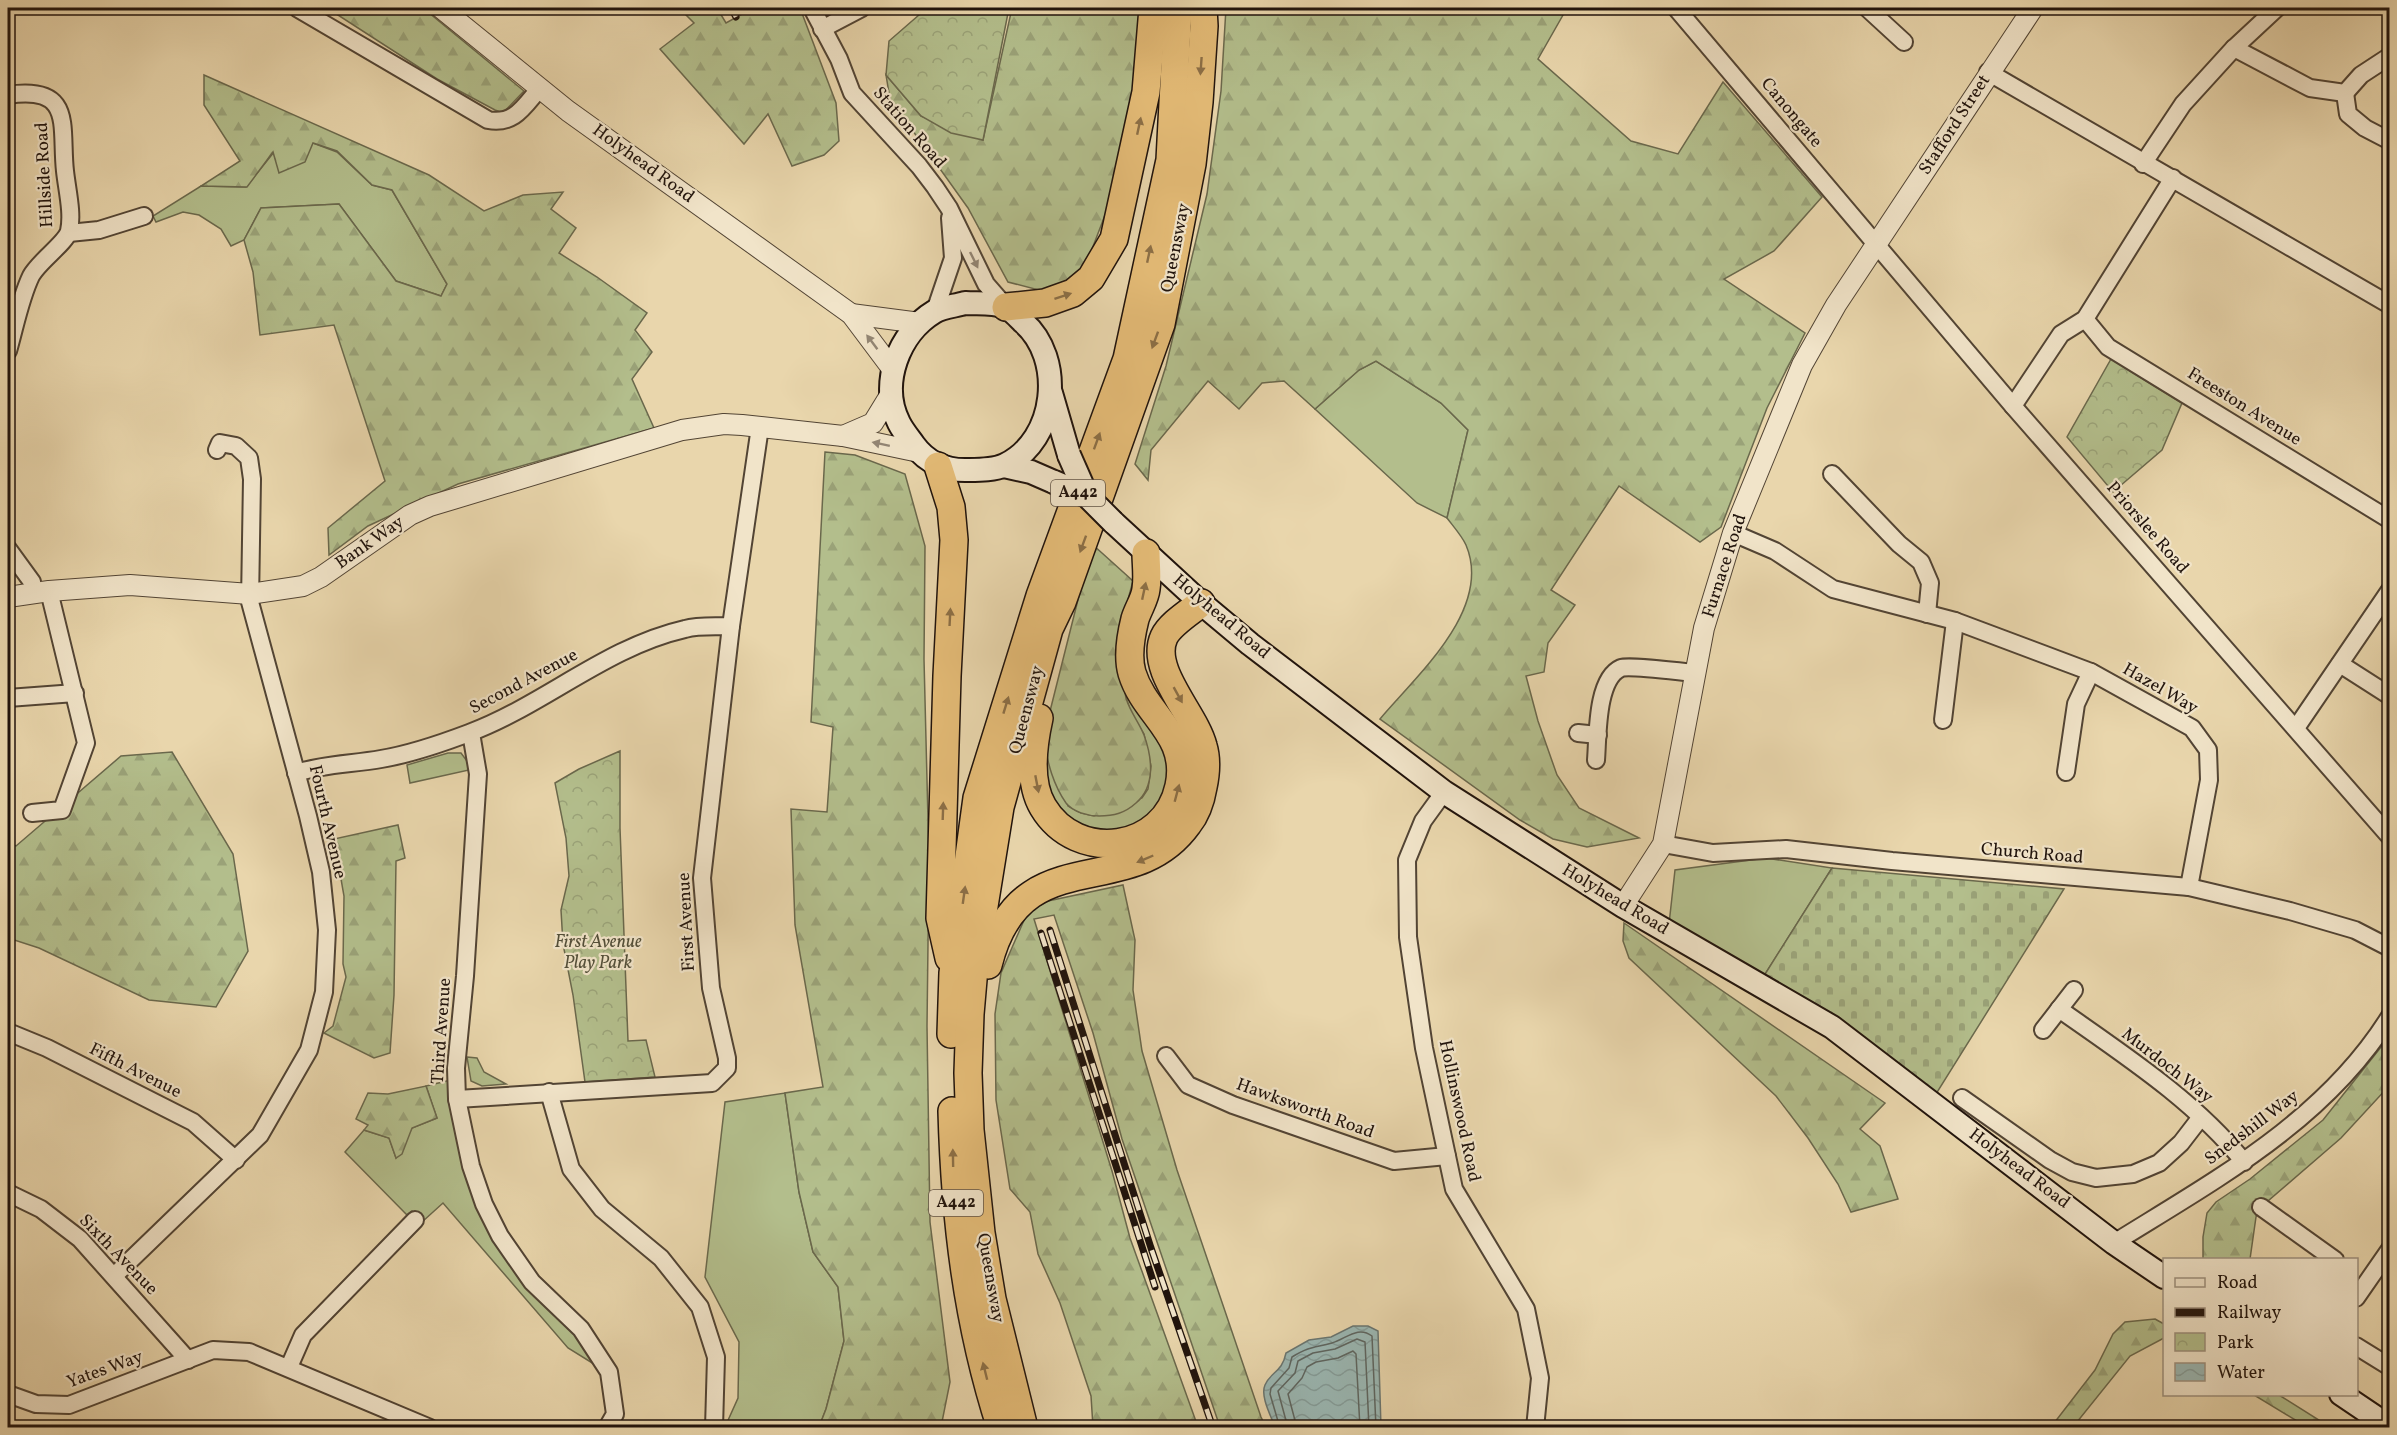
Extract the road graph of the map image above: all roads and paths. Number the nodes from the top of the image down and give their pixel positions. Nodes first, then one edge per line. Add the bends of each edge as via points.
1 (297, 8) edge
2 (441, 8) edge
3 (812, 8) edge
4 (862, 8) edge
5 (1153, 8) edge
6 (1178, 8) edge
7 (1203, 8) edge
8 (1676, 8) edge
9 (1867, 8) edge
10 (2033, 8) edge
11 (2277, 8) edge
12 (822, 29) junction
13 (1904, 42) dead end
14 (2234, 48) junction
15 (2390, 56) edge
16 (1988, 72) junction
17 (540, 88) junction
18 (2345, 93) junction
19 (8, 95) edge
20 (2390, 141) edge
21 (2144, 164) junction
22 (2173, 178) junction
23 (949, 208) junction
24 (144, 216) dead end
25 (69, 233) junction
26 (1878, 243) junction
27 (2390, 305) edge
28 (1006, 307) junction
29 (851, 314) junction
30 (926, 318) junction
31 (2085, 320) junction
32 (8, 351) edge
33 (893, 381) junction
34 (1051, 392) junction
35 (2013, 406) junction
36 (760, 427) junction
37 (843, 436) junction
38 (217, 450) dead end
39 (929, 459) junction
40 (1004, 466) junction
41 (1832, 474) dead end
42 (1087, 496) junction
43 (2390, 520) edge
44 (1733, 533) junction
45 (8, 549) edge
46 (1146, 553) junction
47 (2390, 590) edge
48 (42, 592) junction
49 (250, 594) junction
50 (8, 597) edge
51 (1062, 602) junction
52 (1201, 603) junction
53 (1927, 614) junction
54 (1955, 621) junction
55 (731, 627) junction
56 (2340, 664) junction
57 (2091, 672) junction
58 (1696, 673) junction
59 (75, 693) junction
60 (2390, 696) edge
61 (8, 698) edge
62 (1943, 720) dead end
63 (2296, 728) junction
64 (471, 733) junction
65 (1578, 733) dead end
66 (1598, 735) junction
67 (1596, 760) dead end
68 (2066, 771) dead end
69 (296, 772) junction
70 (1444, 792) junction
71 (33, 813) dead end
72 (2390, 837) edge
73 (1663, 844) junction
74 (2189, 887) junction
75 (1623, 906) junction
76 (2390, 948) edge
77 (953, 974) junction
78 (2074, 990) dead end
79 (2059, 1009) junction
80 (2390, 1016) edge
81 (2043, 1030) dead end
82 (8, 1032) edge
83 (1166, 1056) dead end
84 (549, 1092) junction
85 (1962, 1098) dead end
86 (457, 1099) junction
87 (2201, 1117) junction
88 (970, 1130) junction
89 (1447, 1156) junction
90 (237, 1160) junction
91 (2244, 1162) junction
92 (8, 1193) edge
93 (2261, 1207) dead end
94 (415, 1220) dead end
95 (2114, 1243) junction
96 (2390, 1249) edge
97 (2332, 1258) edge
98 (2163, 1275) edge
99 (114, 1276) junction
100 (2362, 1279) edge
101 (2358, 1347) edge
102 (188, 1360) junction
103 (289, 1367) junction
104 (2390, 1367) edge
105 (8, 1394) edge
106 (2343, 1396) edge
107 (2390, 1427) edge
108 (430, 1428) edge
109 (607, 1428) edge
110 (714, 1428) edge
111 (1001, 1428) edge
112 (1024, 1428) edge
113 (1535, 1428) edge

1 - 17 street via 488,120 501,123 512,118
2 - 17 street, Holyhead Road
3 - 12 street, Station Road
4 - 12 street
28 -> 5 highway via 1045,303 1073,293 1091,278 1114,239 1146,92
77 -> 6 highway, Queensway / A442 via 977,798 1040,596 1127,359 1170,160
7 -> 51 highway, Queensway / A442 via 1201,81 1192,164 1161,324
8 - 26 street, Canongate
9 - 13 street
10 - 16 street, Stafford Street
11 - 14 street
12 - 23 street, Station Road via 852,93 920,166
14 - 18 street via 2310,88
14 - 21 street via 2183,104
15 - 18 street via 2361,75
16 - 21 street
16 - 26 street, Stafford Street
17 - 29 street, Holyhead Road
18 - 20 street via 2348,114
19 - 25 street, Hillside Road via 40,96 56,105 62,114
21 - 22 street
22 - 27 street
22 - 31 street
23 -> 28 street, Station Road via 986,284
23 - 30 street via 953,258
24 - 25 street via 99,230
25 - 32 street, Hillside Road via 31,277
26 - 35 street, Priorslee Road
26 - 44 street, Furnace Road via 1802,365
28 - 30 main road via 965,303
28 - 34 main road via 1033,331 1049,371
29 - 30 street
33 -> 29 street
30 - 33 main road via 909,333
31 - 35 street via 2061,334
31 - 43 street, Freeston Avenue via 2108,347
33 - 37 street via 873,423
33 - 39 main road via 898,422
34 - 40 main road via 1032,443
34 - 42 main road, Holyhead Road, bridge via 1069,455
35 - 63 street, Priorslee Road
36 - 37 street, Bank Way
36 - 49 street, Bank Way via 724,424 681,430 430,506 410,515 303,586
36 - 55 street, First Avenue
39 -> 37 street, Bank Way
38 - 49 street, Fourth Avenue via 219,443 236,446 249,458
39 - 40 main road via 962,470
77 -> 39 highway, A442 via 940,918 954,540 951,507
40 - 42 main road, Holyhead Road, bridge via 1031,472
41 - 53 street via 1899,544 1922,562 1930,583
42 - 46 main road, Holyhead Road, bridge
44 - 53 street, Hazel Way via 1775,551 1833,589
44 - 58 street, Furnace Road via 1704,628
45 - 48 street
51 -> 46 highway, A442 via 1036,729 1036,784 1043,807 1064,831 1087,841 1117,844 1136,838 1164,820 1175,802 1182,769 1174,739 1131,670 1135,618 1146,591
46 - 52 main road, Holyhead Road
47 - 56 street
48 - 49 street, Bank Way via 130,585
48 - 50 street, Bank Way
48 - 59 street
49 - 69 street, Fourth Avenue
51 - 88 highway, Queensway / A442 via 1049,629 1000,807 974,968 968,1073
52 - 70 main road, Holyhead Road
52 -> 88 highway, A442 via 1165,635 1161,646 1166,675 1197,730 1206,757 1202,795 1196,810 1188,825 1158,853 1045,887 1018,904 1005,920 997,934 984,984 978,1098
53 - 54 street, Hazel Way
54 - 57 street, Hazel Way
54 - 62 street
55 - 64 street, Second Avenue via 688,628 663,635 613,656 510,716
55 - 84 street, First Avenue via 702,878 711,988 727,1068 712,1083
56 - 60 street
56 - 63 street
57 - 68 street via 2076,704
57 - 74 street, Hazel Way via 2192,728 2208,750 2210,780
58 - 66 street via 1623,668 1610,676 1603,692
58 - 73 street, Furnace Road
59 - 61 street
59 - 71 street via 86,743 62,810
63 - 72 street, Priorslee Road
64 - 69 street, Second Avenue via 393,757
64 - 86 street, Third Avenue via 478,774
65 - 66 street
66 - 67 street
69 - 90 street, Fourth Avenue via 321,872 327,930 324,992 309,1050 260,1135
70 - 75 main road, Holyhead Road
70 - 89 street, Hollinswood Road via 1423,821 1407,860 1408,937 1424,1048
73 - 74 street, Church Road via 1713,853 1786,849
73 - 75 street, Furnace Road
74 - 76 street, Church Road via 2290,910 2355,930
75 - 95 main road, Holyhead Road via 1832,1027
111 -> 77 highway, Queensway / A442 via 968,1304 958,1232 951,1068
78 - 79 street
79 - 81 street
79 - 87 street, Murdoch Way via 2122,1053
80 - 91 street, Snedshill Way via 2340,1081 2299,1120
82 - 90 street, Fifth Avenue via 193,1122
83 - 89 street, Hawksworth Road via 1188,1085 1233,1105 1394,1161
84 - 86 street, First Avenue
84 - 110 street via 571,1169 602,1209 661,1258 700,1307 716,1357
85 - 87 street via 2050,1160 2072,1172 2096,1178 2133,1174 2159,1163
86 - 109 street, Third Avenue via 471,1166 500,1236 532,1282 581,1329 609,1372 615,1414
87 - 91 street, Murdoch Way
88 - 112 highway, Queensway / A442 via 992,1299
89 - 113 street, Hollinswood Road via 1454,1189 1526,1309 1540,1378
90 - 99 street, Fourth Avenue
91 - 95 street, Snedshill Way
92 - 99 street, Sixth Avenue via 41,1209 80,1239
93 - 97 street
94 - 103 street via 303,1335
95 - 98 main road, Holyhead Road
96 - 100 street
99 - 102 street, Sixth Avenue
101 - 104 street
102 - 103 street, Yates Way via 213,1350 249,1352
102 - 105 street, Yates Way via 69,1405 36,1404
103 - 108 street
106 - 107 main road

